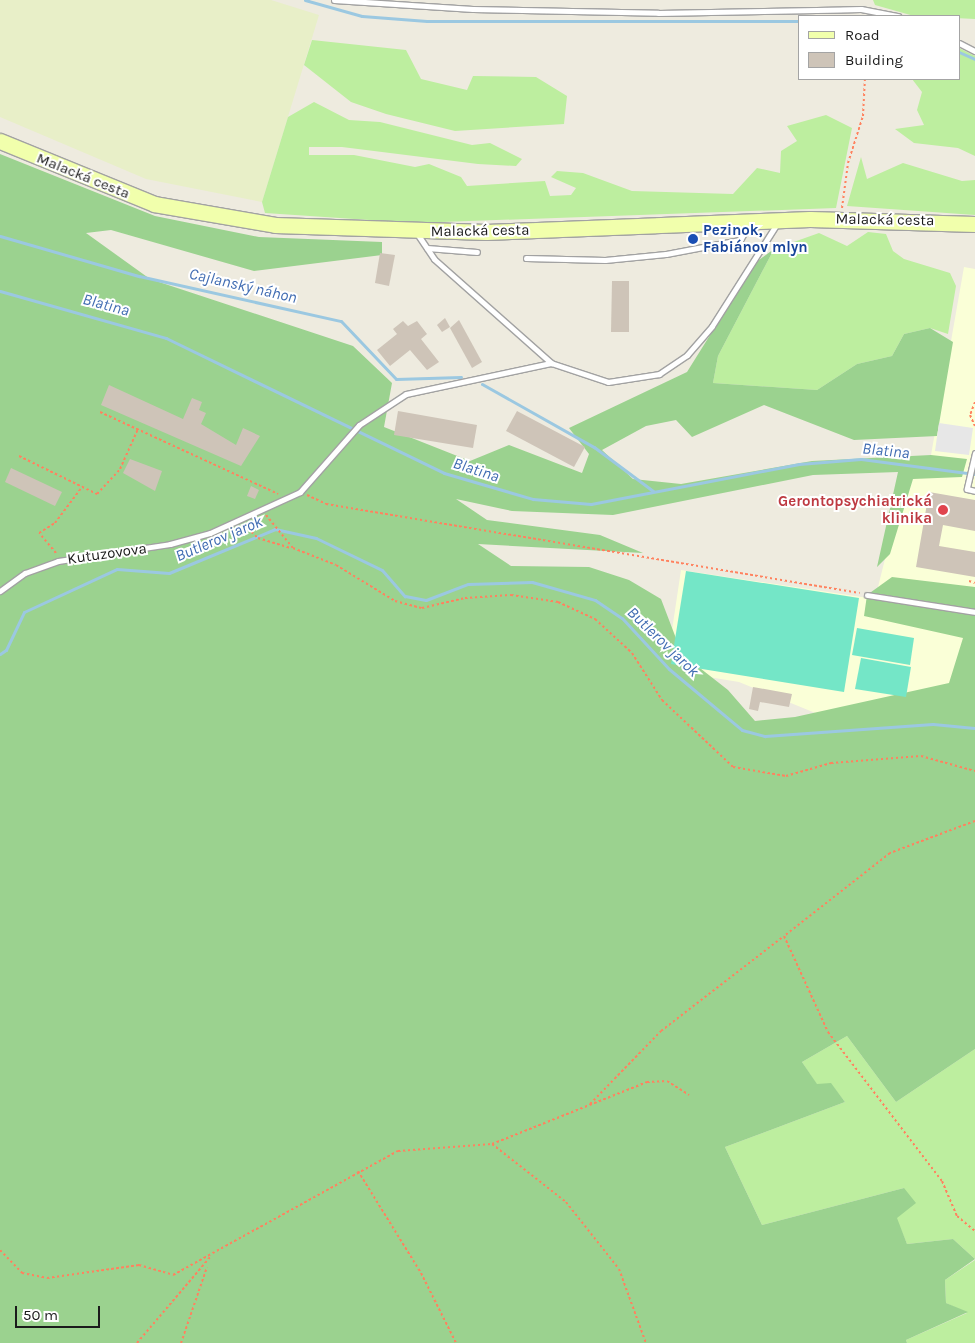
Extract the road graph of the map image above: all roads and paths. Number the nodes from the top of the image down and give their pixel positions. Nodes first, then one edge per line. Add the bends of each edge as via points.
1 (334, 0) edge
2 (893, 15) edge
3 (960, 44) edge
4 (975, 52) edge
5 (865, 80) edge
6 (0, 141) edge
7 (841, 218) junction
8 (780, 220) junction
9 (752, 221) junction
10 (975, 224) edge
11 (416, 232) junction
12 (427, 248) junction
13 (478, 252) dead end
14 (526, 258) dead end
15 (551, 363) junction
16 (975, 402) edge
17 (100, 412) dead end
18 (975, 426) edge
19 (138, 430) junction
20 (975, 453) edge
21 (19, 456) dead end
22 (82, 487) junction
23 (975, 491) edge
24 (300, 492) junction
25 (287, 498) junction
26 (237, 519) junction
27 (274, 527) dead end
28 (293, 548) junction
29 (63, 560) junction
30 (969, 581) dead end
31 (975, 584) edge
32 (0, 591) edge
33 (867, 595) joint
34 (975, 612) edge
35 (975, 771) edge
36 (975, 821) edge
37 (784, 936) junction
38 (689, 1096) dead end
39 (588, 1106) junction
40 (492, 1144) junction
41 (358, 1171) junction
42 (975, 1231) edge
43 (0, 1250) edge
44 (212, 1255) junction
45 (137, 1343) edge
46 (181, 1343) edge
47 (456, 1343) edge
48 (646, 1343) edge

1 - 2 lane via 473,9 649,13 861,9
3 - 4 lane
5 - 7 path via 863,116 844,178
6 - 11 main road, Malacká cesta via 103,186 184,212 275,225
7 - 8 main road, Malacká cesta
7 - 10 main road, Malacká cesta
8 - 9 main road, Malacká cesta
8 - 15 lane via 700,343 673,366 659,374 608,382
9 - 11 main road, Malacká cesta
9 - 14 lane via 740,240 666,254 605,260
11 - 12 lane
12 - 13 lane
12 - 15 lane
15 - 24 lane via 418,390 359,425
16 - 18 path via 970,415
17 - 19 path
19 - 22 path via 120,469 96,494
19 - 25 path
20 - 23 lane via 967,489
21 - 22 path
22 - 29 path via 55,523 39,533
24 - 25 lane, Kutuzovova
24 - 33 path via 326,504
25 - 26 lane, Kutuzovova
26 - 28 path via 258,538
26 - 29 lane, Kutuzovova via 188,540
27 - 28 path
28 - 35 path via 336,565 395,601 422,608 464,598 511,595 558,602 594,619 632,653 662,700 733,767 786,776 831,763 921,756
29 - 32 lane, Kutuzovova via 25,573
30 - 31 path
33 - 34 lane
36 - 37 path via 890,853
37 - 39 path via 661,1030
37 - 42 path via 828,1032 942,1181 957,1216
38 - 39 path via 667,1081 647,1082
39 - 40 path
40 - 41 path via 398,1151
40 - 48 path via 566,1202 619,1269
41 - 44 path
41 - 47 path via 421,1273
43 - 44 path via 22,1273 47,1278 139,1265 173,1275
44 - 45 path via 206,1268 172,1299
44 - 46 path

